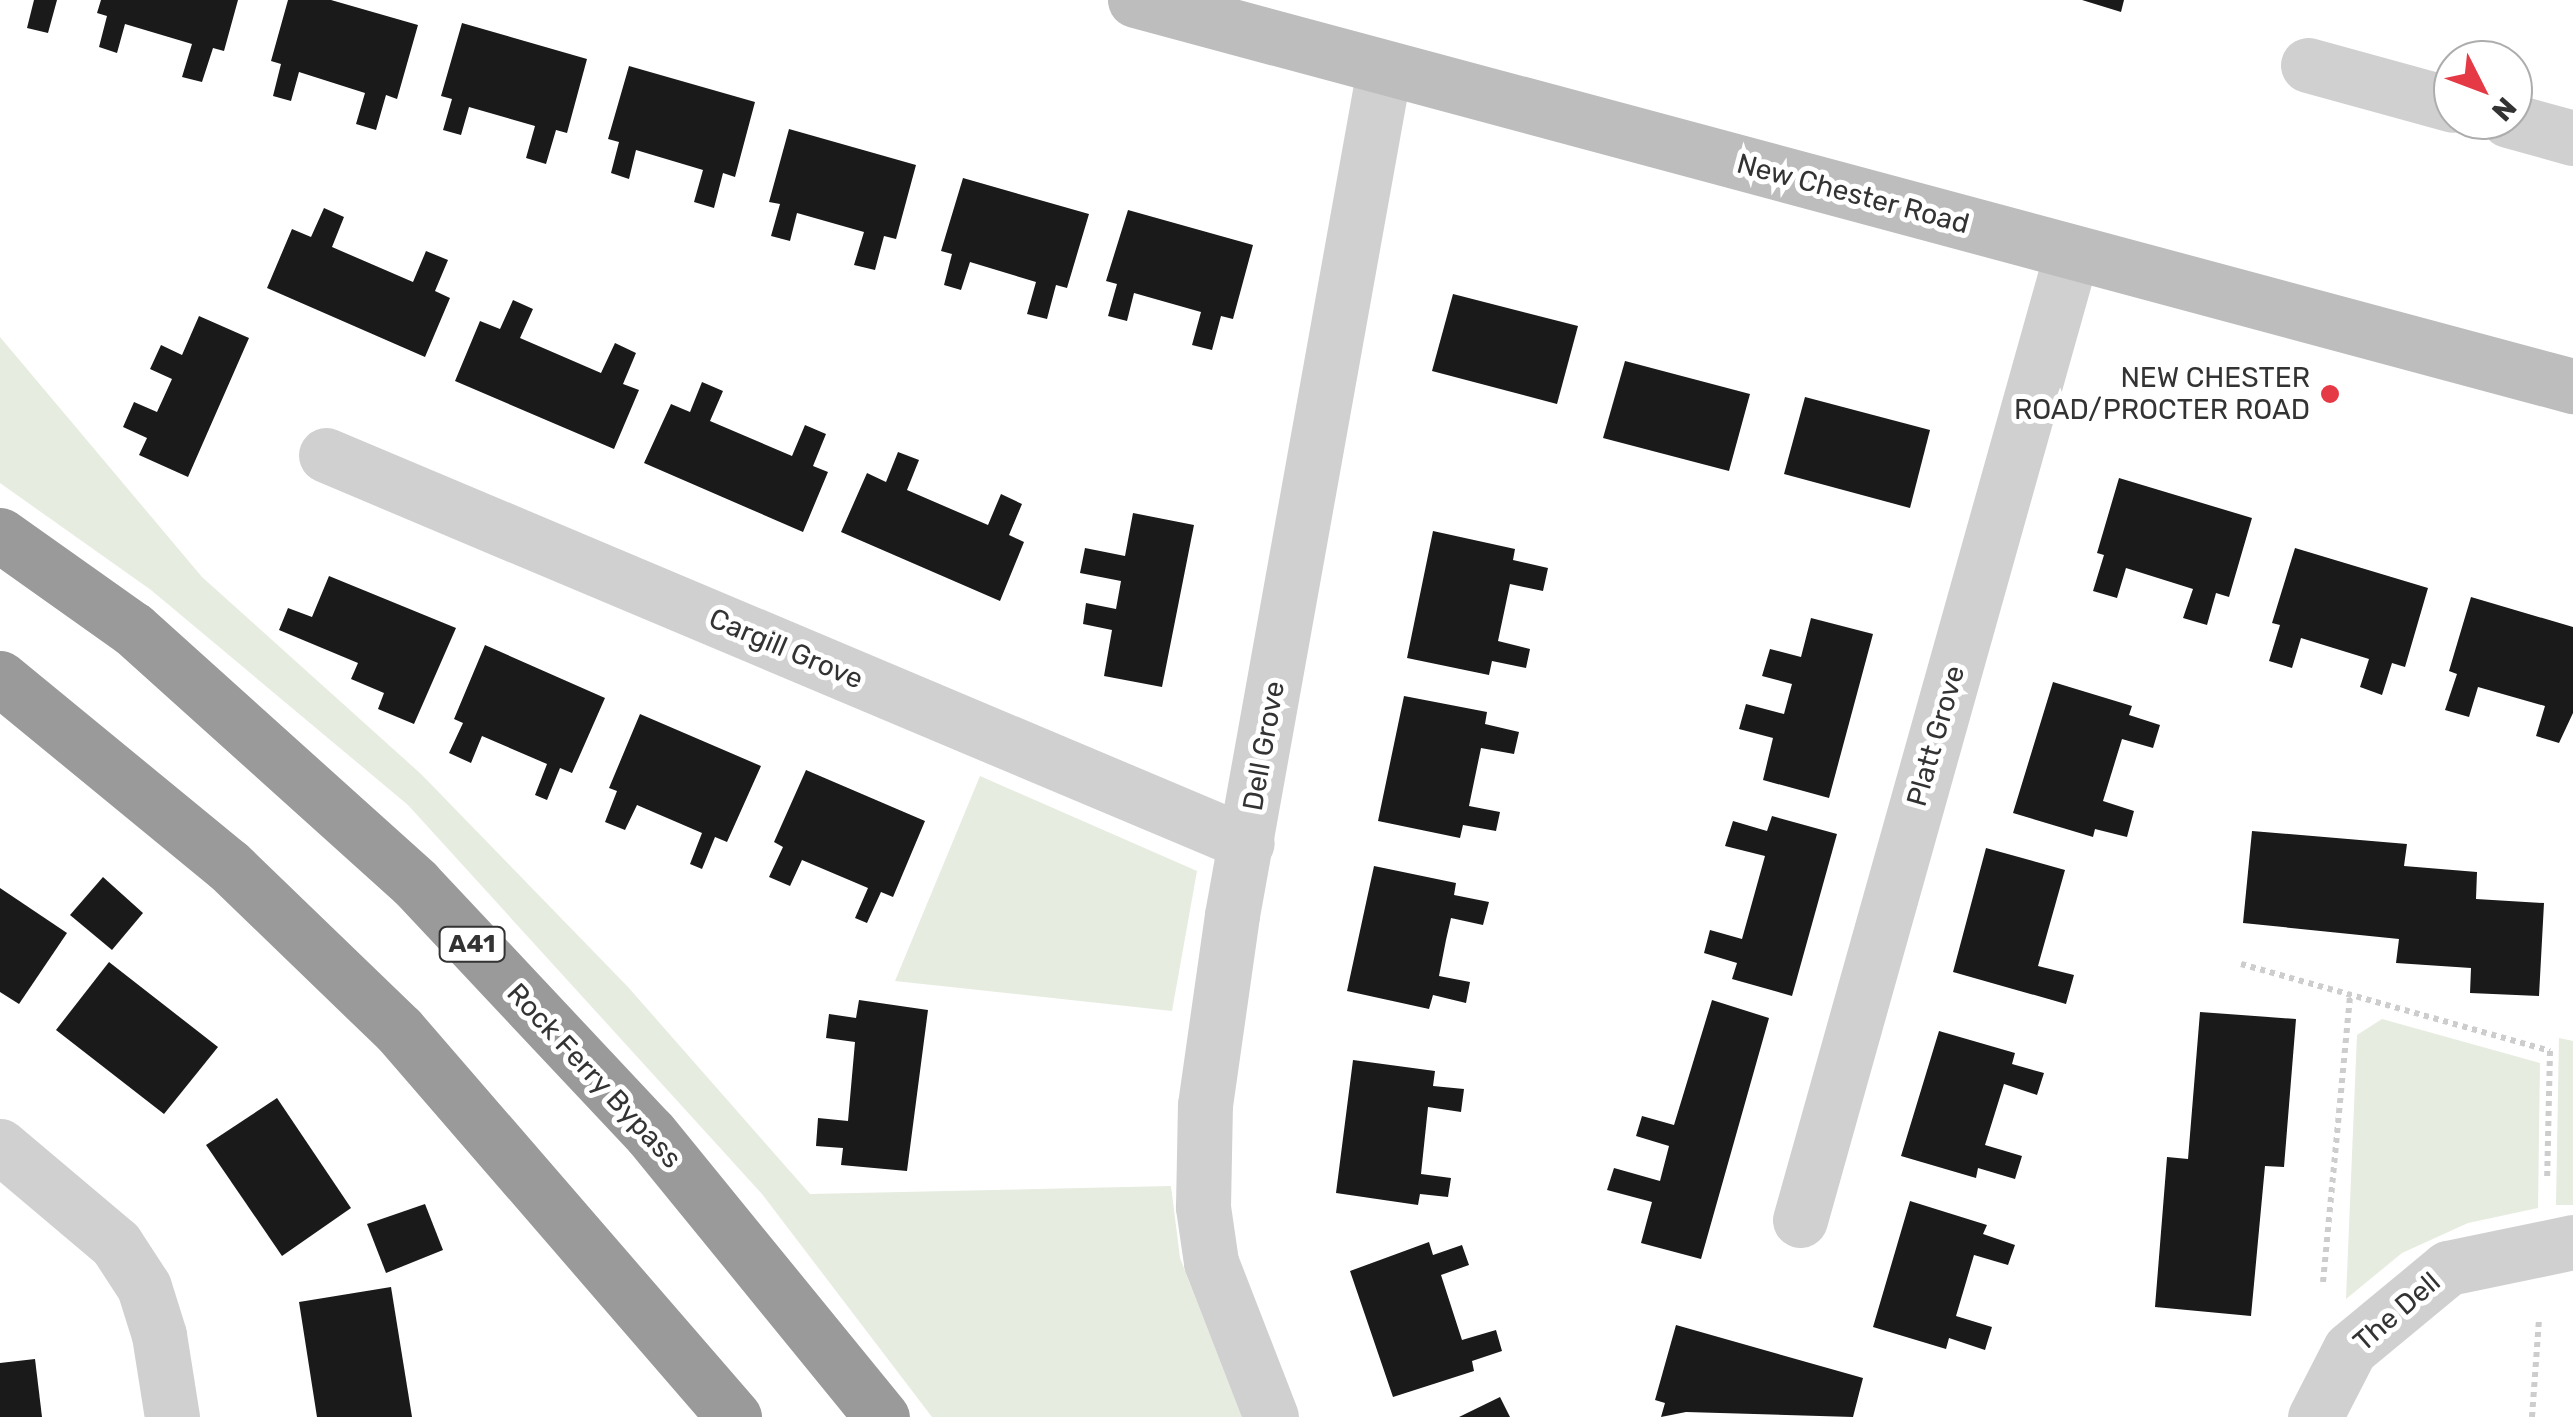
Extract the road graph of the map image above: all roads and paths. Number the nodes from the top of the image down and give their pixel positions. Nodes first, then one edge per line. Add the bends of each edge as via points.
1 (1134, 0) edge
2 (2308, 65) dead end
3 (1384, 69) junction
4 (2433, 99) edge
5 (2533, 127) edge
6 (2573, 138) edge
7 (2072, 252) junction
8 (2573, 386) edge
9 (326, 454) dead end
10 (0, 535) edge
11 (0, 678) edge
12 (1247, 843) junction
13 (2241, 964) dead end
14 (2350, 995) junction
15 (0, 1146) edge
16 (1800, 1220) dead end
17 (2559, 1245) edge
18 (2321, 1302) dead end
19 (172, 1417) edge
20 (734, 1417) edge
21 (882, 1417) edge
22 (1271, 1417) edge
23 (2315, 1417) edge
24 (2532, 1417) edge

1 - 3 main road, New Chester Road
2 - 4 street
3 - 7 main road, New Chester Road
3 - 12 street, Dell Grove
5 - 6 street
7 - 8 main road, New Chester Road
7 - 16 street, Platt Grove
9 - 12 street, Cargill Grove
10 - 21 highway, Rock Ferry Bypass / A41 via 132,628 415,883 650,1133
11 - 20 highway via 228,865 400,1030
12 - 22 street, Dell Grove via 1205,1105 1203,1207 1211,1262
13 - 14 path
14 - 17 path via 2550,1052
14 - 18 path
15 - 19 street via 116,1244 144,1287 160,1335
17 - 23 street, The Dell via 2448,1268 2350,1349
17 - 24 path

